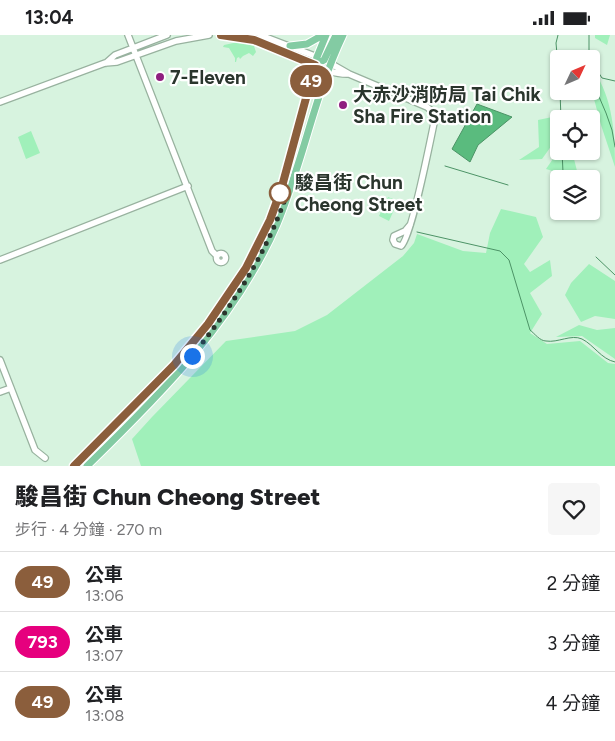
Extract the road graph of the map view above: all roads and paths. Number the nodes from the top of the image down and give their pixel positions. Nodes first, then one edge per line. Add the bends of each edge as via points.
1 (128, 35) edge
2 (167, 35) edge
3 (209, 35) edge
4 (222, 35) edge
5 (260, 35) edge
6 (324, 35) edge
7 (336, 35) edge
8 (343, 35) edge
9 (290, 46) junction
10 (133, 47) junction
11 (137, 56) junction
12 (105, 63) junction
13 (325, 63) junction
14 (315, 65) junction
15 (0, 102) edge
16 (188, 186) junction
17 (410, 225) dead end
18 (217, 256) dead end
19 (0, 260) edge
20 (0, 360) edge
21 (10, 388) junction
22 (0, 392) edge
23 (45, 457) dead end
24 (74, 466) edge
25 (87, 466) edge

1 - 10 street
2 - 10 street
3 - 11 street via 176,41
4 - 14 street via 254,40
5 - 9 street
6 - 9 main road via 307,44
6 - 13 main road
7 - 13 main road
8 - 13 main road
9 - 13 street
10 - 11 street
10 - 12 street
11 - 12 street
11 - 16 street
12 - 15 street
13 - 14 main road
13 - 14 street
13 - 17 street via 427,107 434,113
13 - 25 main road via 276,224 243,286 181,370
14 - 24 main road via 281,190 246,268 208,324 174,365
16 - 18 street via 212,251
16 - 19 street
20 - 21 street
21 - 22 street
21 - 23 street via 35,450

